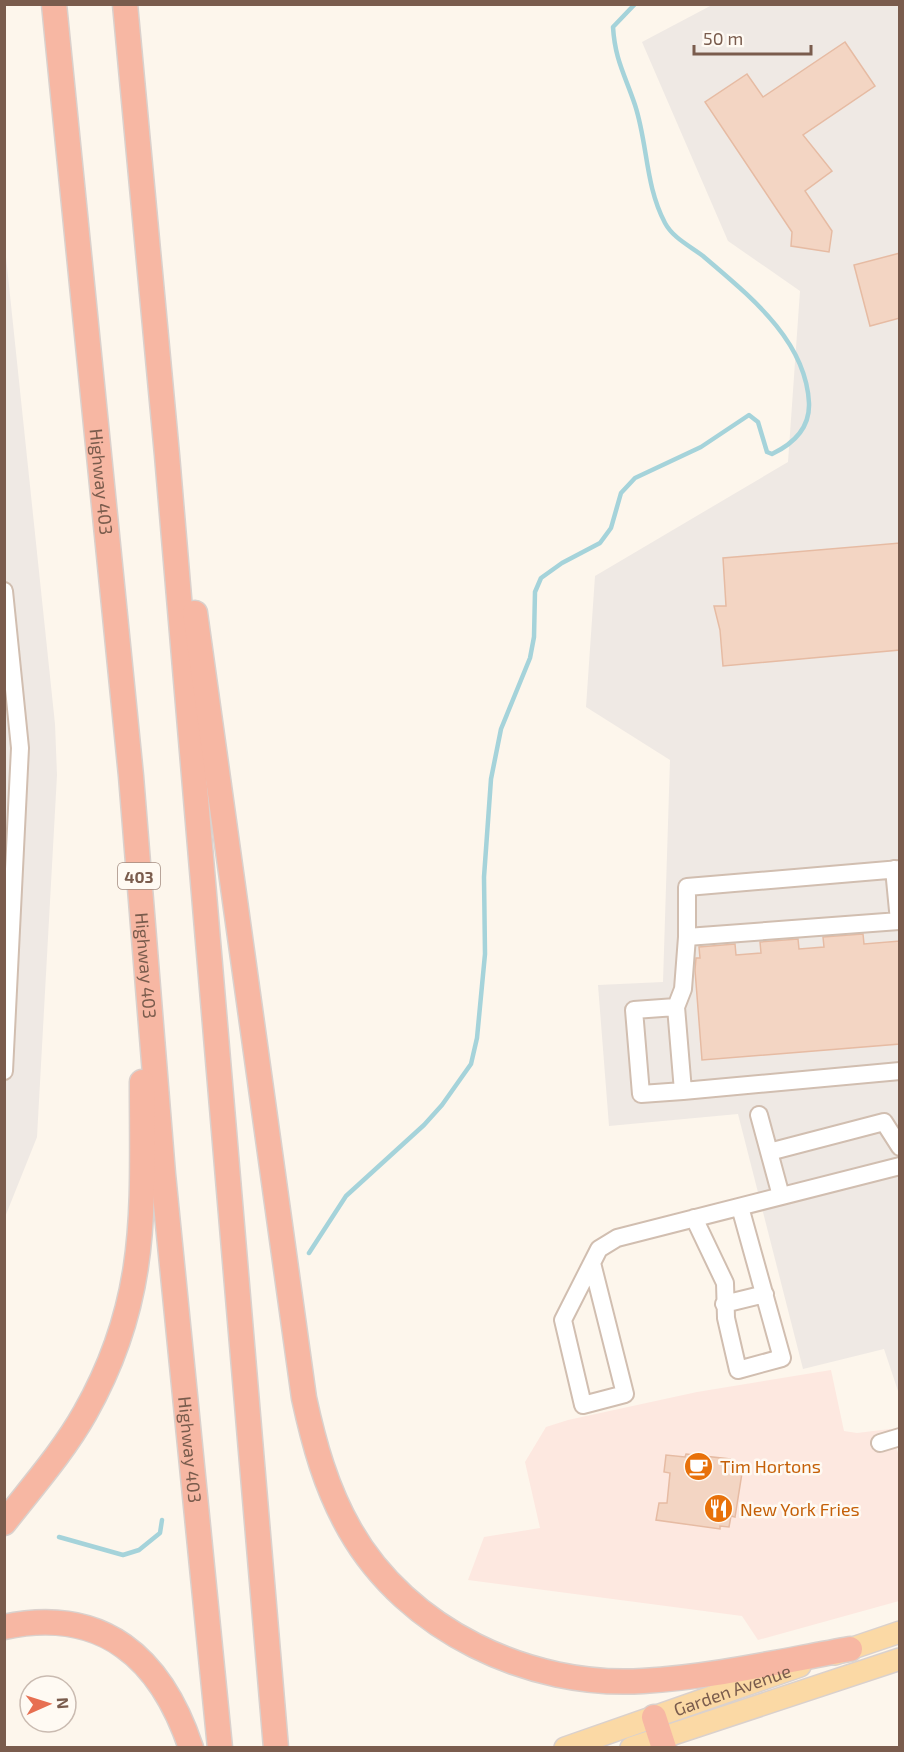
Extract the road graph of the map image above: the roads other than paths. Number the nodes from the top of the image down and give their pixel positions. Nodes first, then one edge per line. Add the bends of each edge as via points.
1 (54, 4) edge
2 (124, 4) edge
3 (167, 455) junction
4 (4, 591) edge
5 (131, 777) junction
6 (897, 869) edge
7 (687, 937) junction
8 (676, 1007) junction
9 (4, 1071) edge
10 (900, 1071) edge
11 (683, 1090) junction
12 (759, 1115) dead end
13 (900, 1147) edge
14 (769, 1152) junction
15 (900, 1166) edge
16 (781, 1196) junction
17 (741, 1207) junction
18 (694, 1218) junction
19 (592, 1263) junction
20 (765, 1294) junction
21 (724, 1304) junction
22 (900, 1437) edge
23 (880, 1443) dead end
24 (4, 1523) edge
25 (4, 1627) edge
26 (900, 1632) edge
27 (850, 1649) junction
28 (900, 1659) edge
29 (270, 1673) junction
30 (660, 1734) edge
31 (191, 1748) edge
32 (220, 1748) edge
33 (276, 1748) edge
34 (287, 1748) edge
35 (565, 1748) edge
36 (631, 1748) edge

1 - 5 highway, Highway 403 / 403
2 - 3 highway
3 - 27 highway via 182,512 304,1398 322,1471 350,1530 382,1575 422,1612 459,1638 552,1672 643,1681 730,1671
3 - 29 highway
4 - 9 street via 20,748
5 - 24 highway via 124,815 141,1058 142,1228 136,1279 109,1367 88,1407
5 - 32 highway, Highway 403 / 403 via 163,1174
6 - 7 street via 687,887
6 - 7 street via 899,921
7 - 8 street via 683,989
8 - 11 street
8 - 11 street via 634,1010 638,1063 641,1094
10 - 11 street
12 - 14 street
13 - 14 street via 884,1122
14 - 16 street
15 - 16 street
16 - 17 street
17 - 18 street
17 - 20 street
18 - 19 street via 617,1238 599,1249
18 - 21 street via 725,1283
19 - 19 street via 562,1320 583,1405 625,1394
20 - 21 street
20 - 21 street via 782,1358 738,1370
22 - 23 street
25 - 31 highway via 63,1622 118,1642 149,1666 170,1698
26 - 27 main road, Garden Avenue
27 - 30 main road, Garden Avenue
28 - 30 main road, Garden Avenue
29 - 33 highway
29 - 34 highway via 283,1712
30 - 35 main road, Garden Avenue
30 - 36 main road, Garden Avenue

